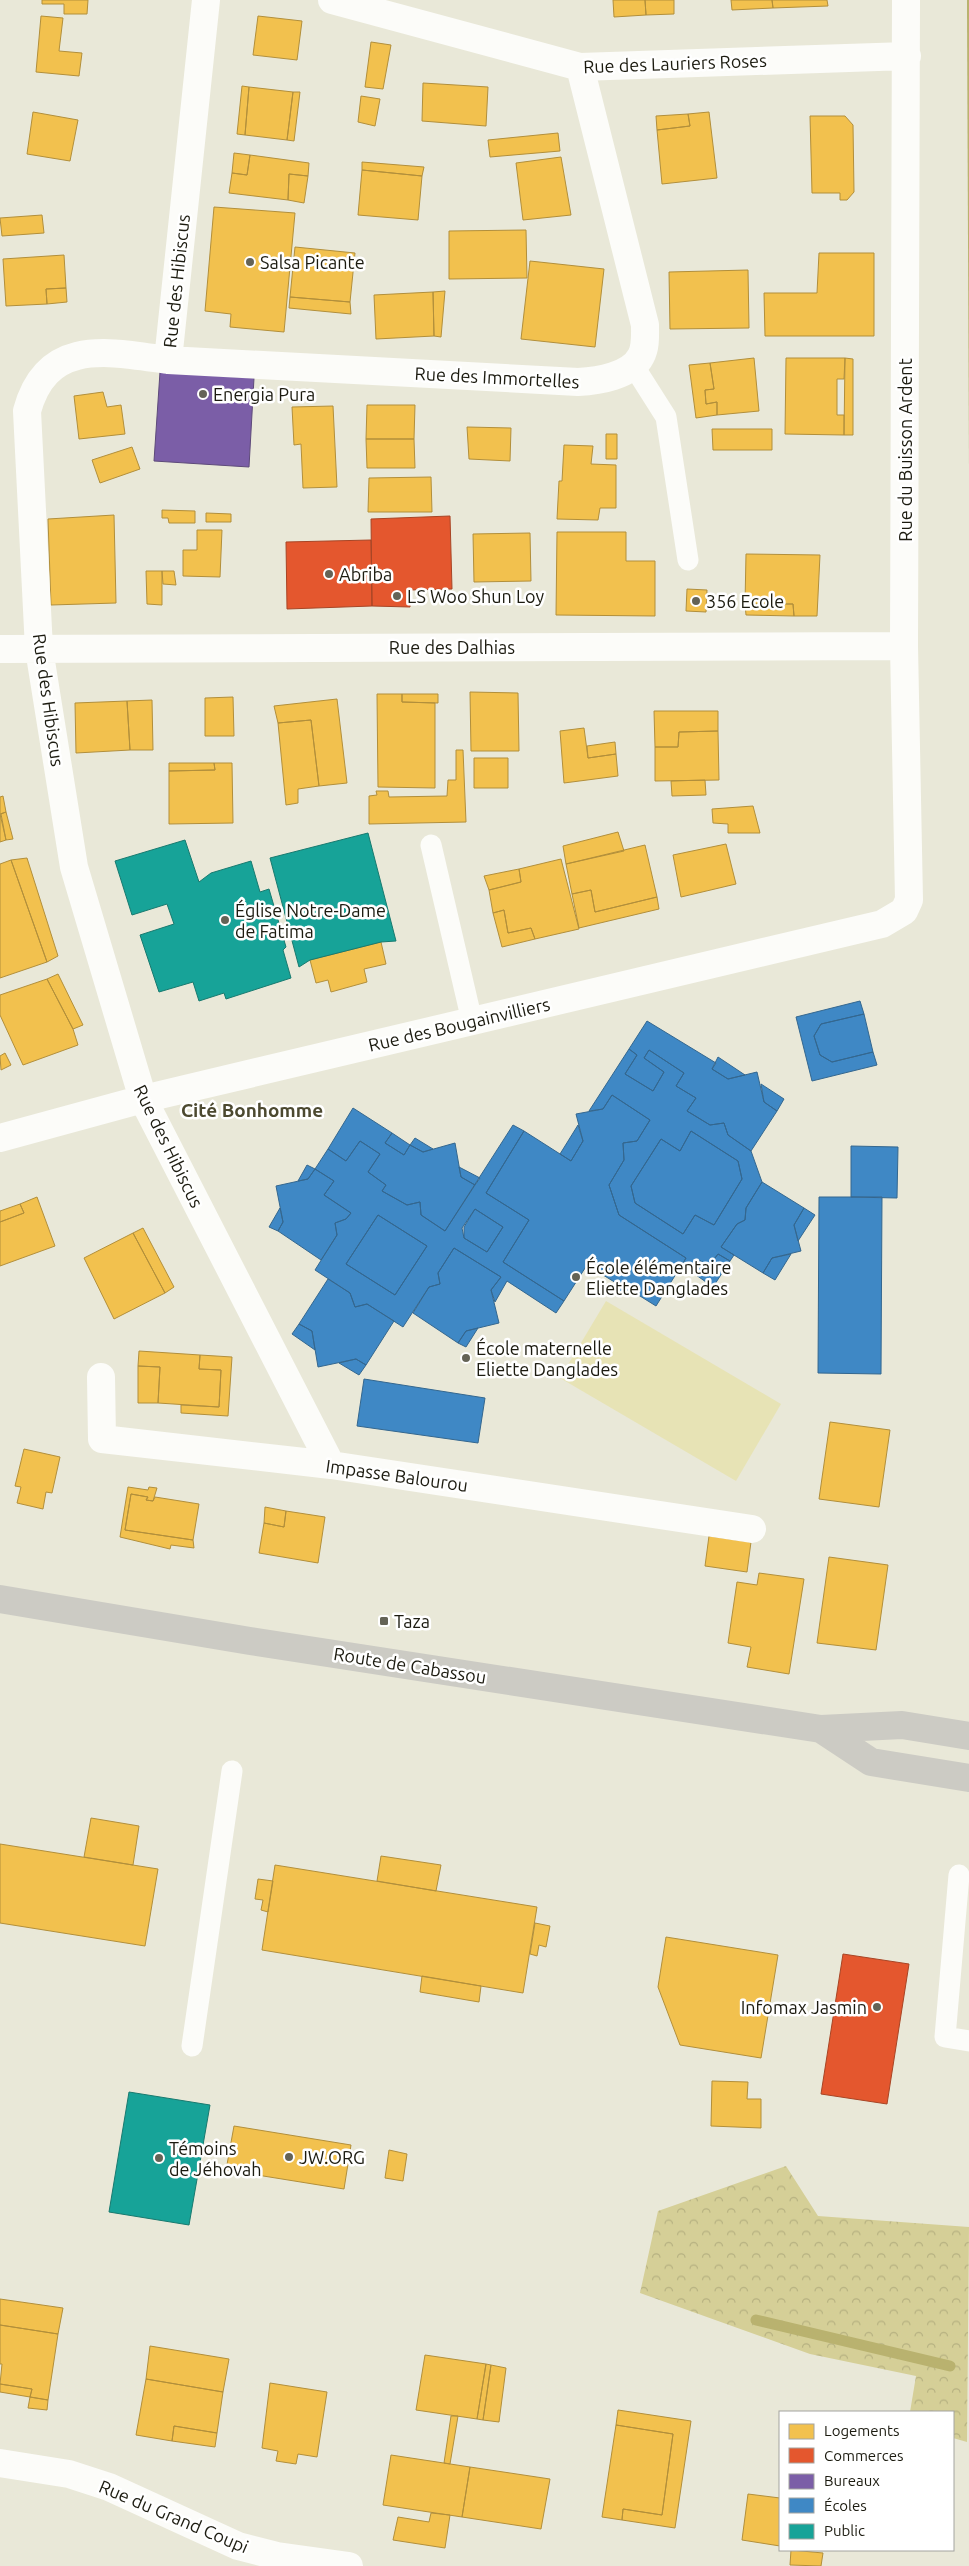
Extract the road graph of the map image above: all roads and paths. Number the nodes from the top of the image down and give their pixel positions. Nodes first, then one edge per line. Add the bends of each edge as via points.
1 (206, 0) edge
2 (332, 0) edge
3 (906, 0) edge
4 (907, 56) junction
5 (580, 67) junction
6 (168, 360) junction
7 (633, 365) junction
8 (688, 560) dead end
9 (904, 646) junction
10 (0, 649) edge
11 (39, 649) junction
12 (431, 845) dead end
13 (909, 900) joint
14 (472, 1021) junction
15 (143, 1099) junction
16 (0, 1138) edge
17 (101, 1377) dead end
18 (331, 1465) junction
19 (752, 1529) dead end
20 (0, 1599) edge
21 (821, 1729) junction
22 (969, 1736) edge
23 (232, 1771) dead end
24 (969, 1778) edge
25 (959, 1874) dead end
26 (969, 2041) edge
27 (192, 2046) dead end
28 (0, 2463) edge
29 (349, 2566) edge

1 - 6 street, Rue des Hibiscus
2 - 5 street, Rue des Lauriers Roses
3 - 4 street, Rue du Buisson Ardent
4 - 5 street, Rue des Lauriers Roses
4 - 9 street, Rue du Buisson Ardent
5 - 7 street via 642,305 644,349 641,358
6 - 7 street, Rue des Immortelles via 578,382 608,378
6 - 11 street, Rue des Hibiscus via 105,352 67,358 42,376 32,391 27,410
7 - 8 lane via 666,416
9 - 11 street, Rue des Dalhias
9 - 13 street, Rue du Buisson Ardent
10 - 11 street, Rue des Dalhias
11 - 15 street, Rue des Hibiscus via 74,867
12 - 14 lane
13 - 14 street, Rue des Bougainvilliers via 904,911 882,924
14 - 15 street, Rue des Bougainvilliers
15 - 16 street, Rue des Bougainvilliers
15 - 18 street, Rue des Hibiscus
17 - 18 street, Impasse Balourou via 102,1439
18 - 19 street, Impasse Balourou
20 - 21 main road, Route de Cabassou
21 - 22 main road, Route de Cabassou via 902,1726
21 - 24 main road, Route de Cabassou via 871,1762
23 - 27 lane
25 - 26 lane via 945,2037
28 - 29 street, Rue du Grand Coupi via 69,2474 109,2487 238,2546 277,2556

